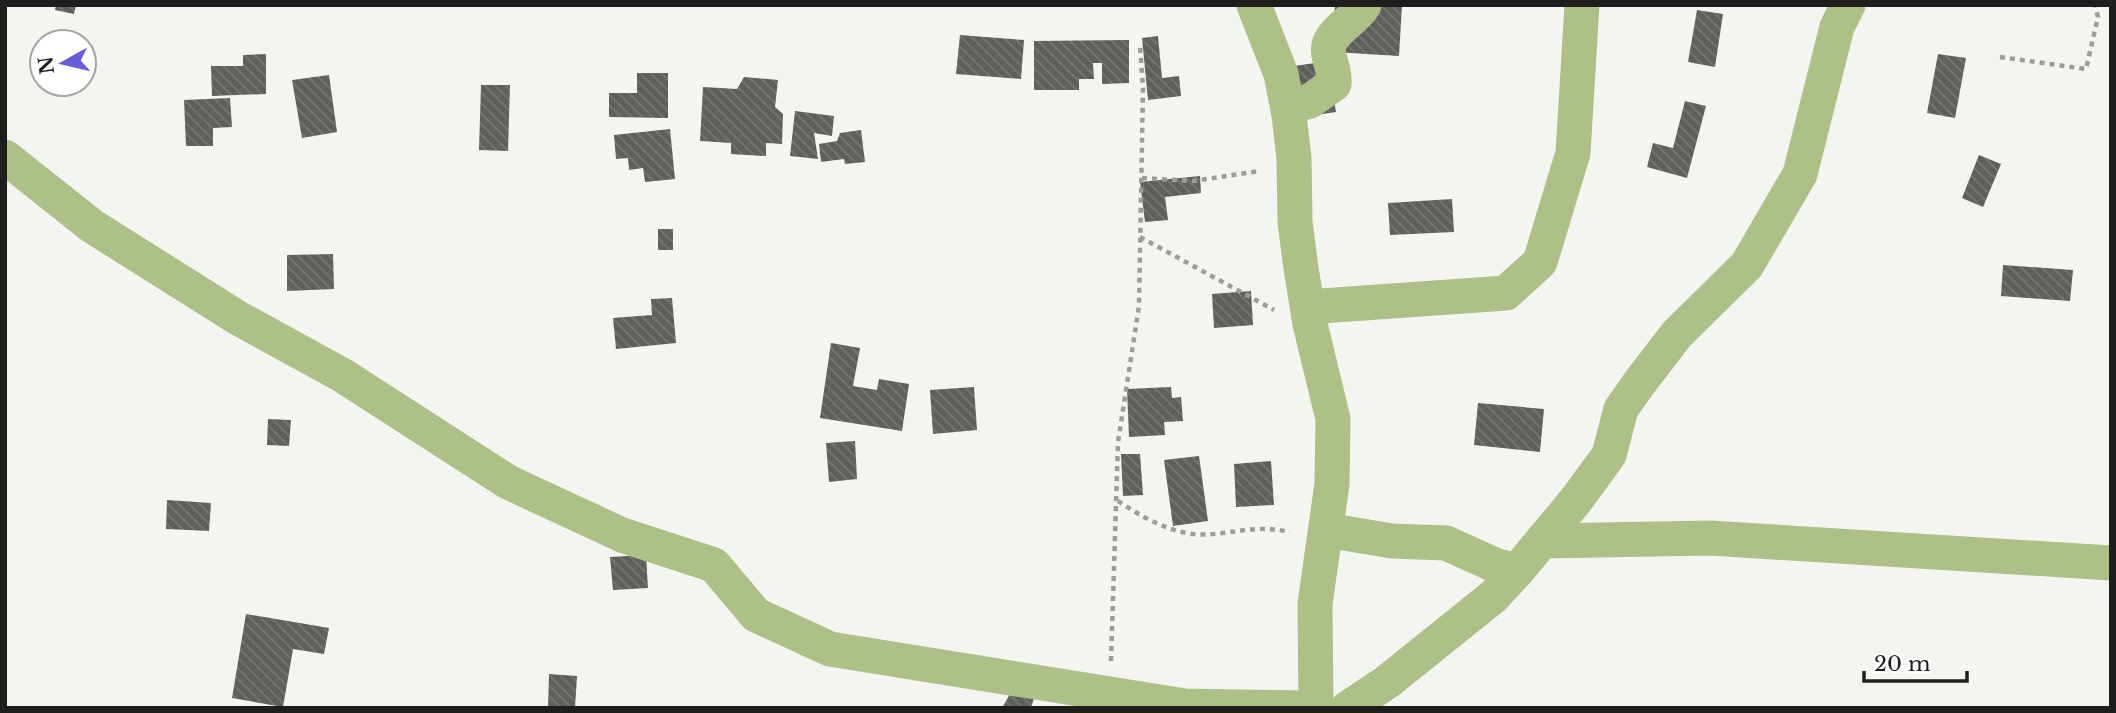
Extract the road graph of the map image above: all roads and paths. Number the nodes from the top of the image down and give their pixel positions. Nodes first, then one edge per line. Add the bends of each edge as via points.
1 (1254, 5) edge
2 (1364, 5) edge
3 (1582, 5) edge
4 (1848, 5) edge
5 (2095, 5) edge
6 (1140, 46) dead end
7 (2000, 58) dead end
8 (1288, 107) junction
9 (5, 157) edge
10 (1294, 164) junction
11 (1142, 178) junction
12 (1140, 237) junction
13 (1316, 315) junction
14 (1118, 501) junction
15 (1326, 532) junction
16 (1542, 541) junction
17 (2111, 563) edge
18 (1517, 571) junction
19 (1416, 659) junction
20 (1109, 693) junction
21 (1307, 708) edge
22 (1316, 708) edge
23 (1348, 708) edge
24 (1391, 708) edge

1 - 8 street via 1281,74
2 - 8 street via 1328,47 1336,73 1334,84 1310,100
3 - 13 street via 1573,153 1541,262 1506,293
4 - 16 street via 1837,27 1800,174 1747,265 1677,334 1621,409 1609,455
5 - 7 path via 2098,17 2086,69
6 - 11 path
8 - 10 street
9 - 20 street via 92,226 238,318 342,375 508,482 622,535 714,565 756,615 830,649
10 - 11 path via 1193,181
10 - 13 street via 1295,222
11 - 12 path
12 - 13 path via 1231,289
12 - 14 path via 1139,306 1118,442
13 - 15 street via 1333,419
14 - 15 path via 1151,520 1193,534 1258,527
14 - 20 path
15 - 18 street via 1446,543
15 - 22 street via 1315,604
16 - 17 street via 1710,538
16 - 18 street
18 - 19 street via 1494,596
19 - 23 street
19 - 24 street
20 - 21 street via 1185,706

